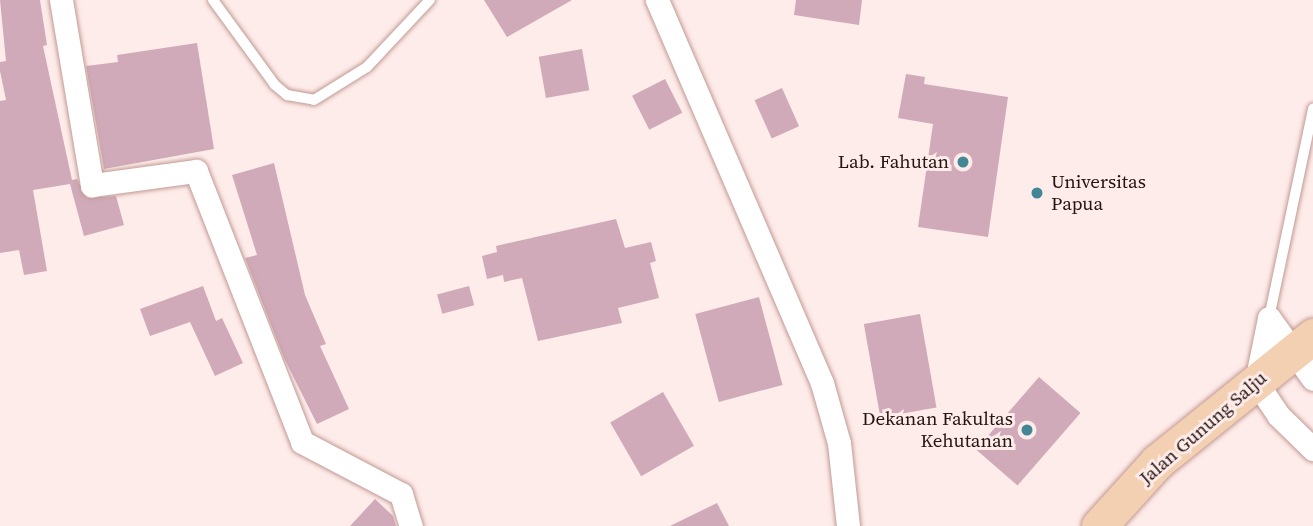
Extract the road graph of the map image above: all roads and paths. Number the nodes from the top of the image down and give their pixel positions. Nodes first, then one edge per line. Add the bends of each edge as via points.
1 (61, 0) edge
2 (213, 0) edge
3 (430, 0) edge
4 (657, 0) edge
5 (1313, 108) edge
6 (1269, 318) junction
7 (1303, 343) edge
8 (1313, 379) edge
9 (1256, 382) junction
10 (1313, 449) edge
11 (411, 526) edge
12 (848, 526) edge
13 (1099, 526) edge

1 - 11 street via 92,185 196,171 302,442 401,495
2 - 3 lane via 275,85 287,95 314,100 368,67
4 - 12 street via 822,383 839,443
5 - 6 lane
6 - 7 street
6 - 9 street
7 - 8 street
7 - 9 main road, Jalan Gunung Salju
9 - 10 street via 1278,415
9 - 13 main road, Jalan Gunung Salju via 1157,462

